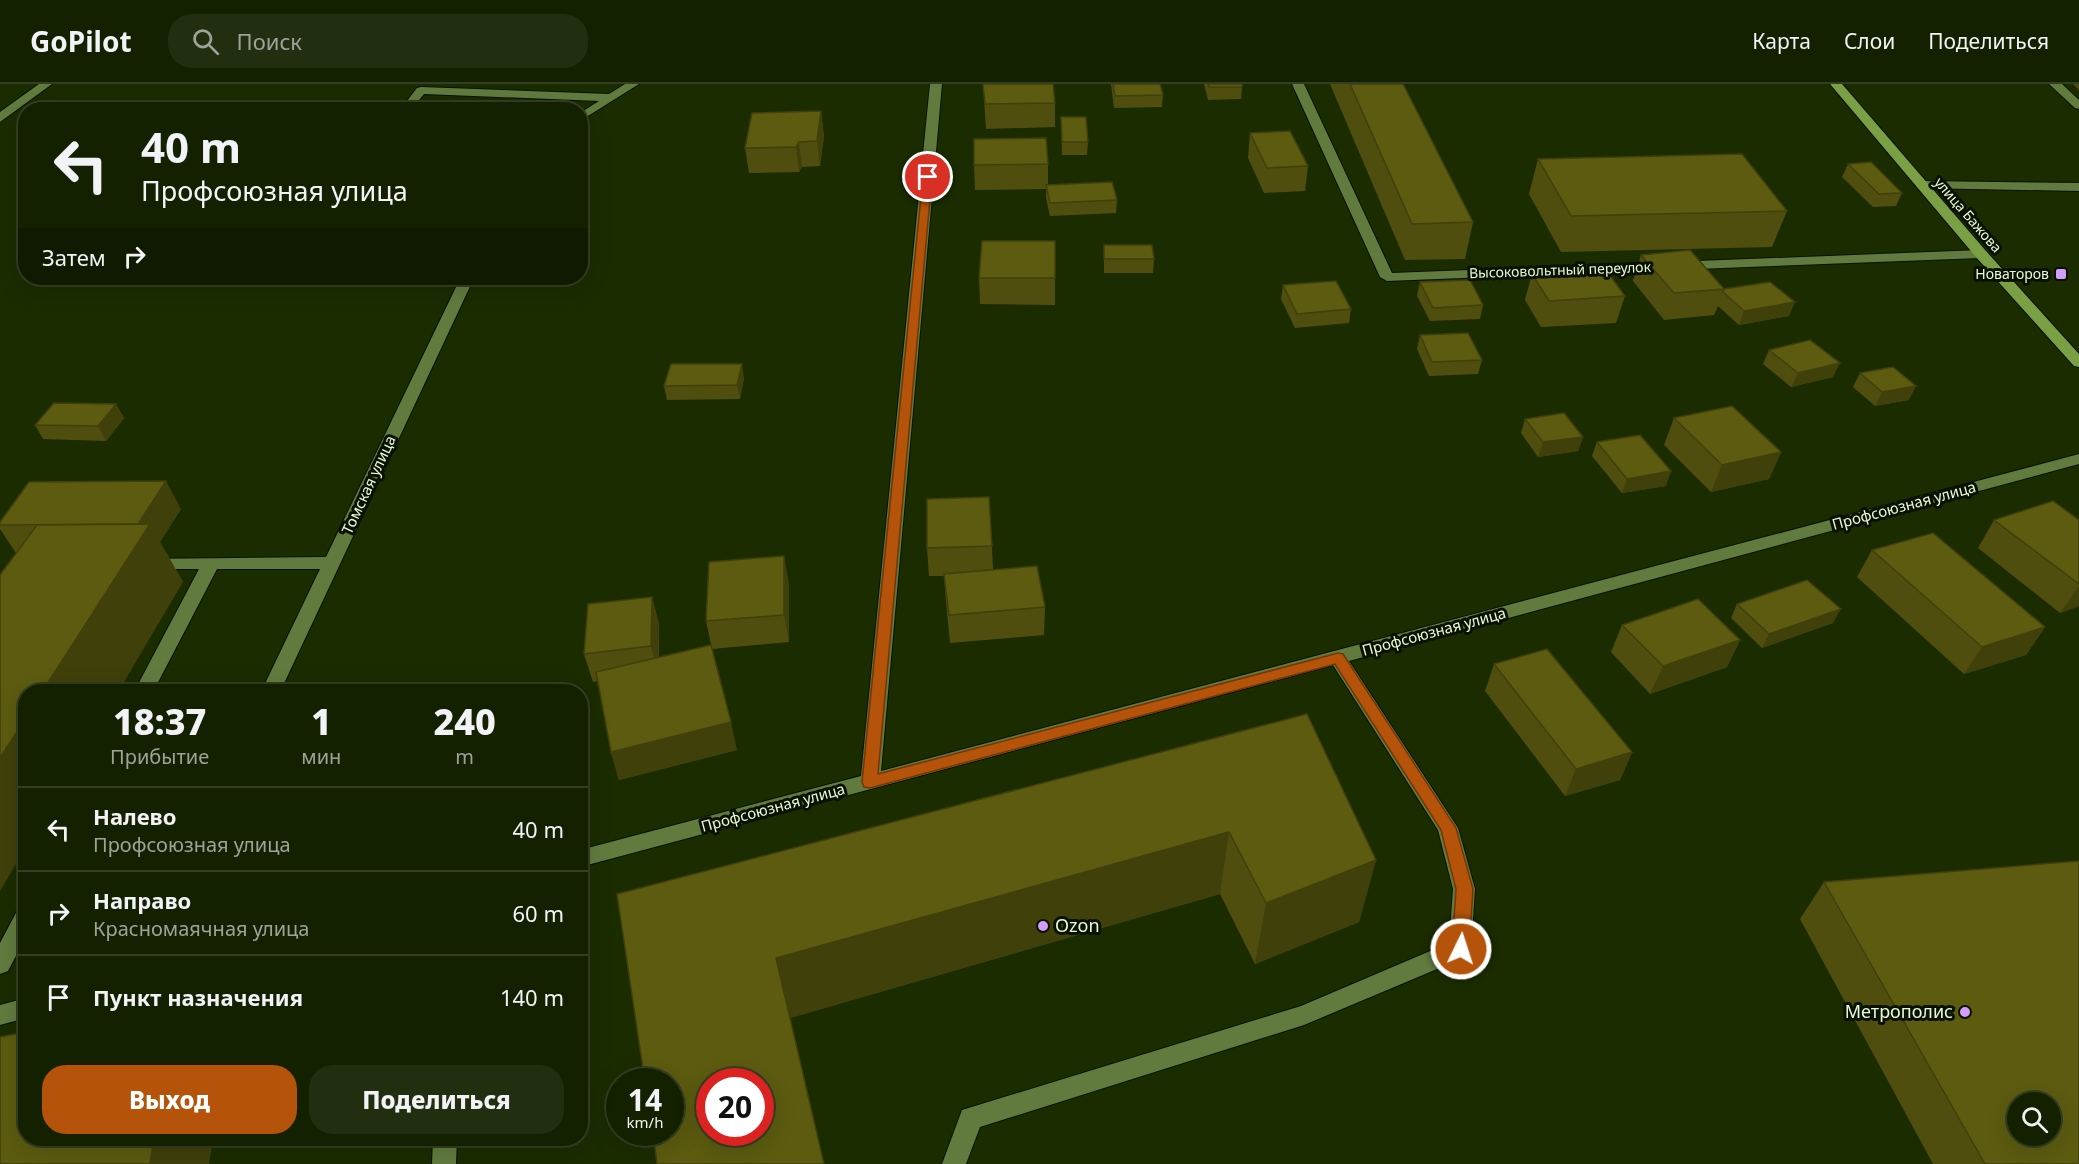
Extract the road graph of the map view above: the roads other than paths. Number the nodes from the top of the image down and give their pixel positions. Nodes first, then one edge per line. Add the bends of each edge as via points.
1 (46, 84) edge
2 (633, 84) edge
3 (936, 84) edge
4 (1298, 84) edge
5 (1836, 84) edge
6 (2055, 84) edge
7 (611, 98) junction
8 (22, 102) edge
9 (411, 102) edge
10 (18, 105) edge
11 (2079, 106) edge
12 (588, 113) edge
13 (0, 118) edge
14 (1923, 185) junction
15 (2079, 187) edge
16 (1981, 254) junction
17 (463, 285) edge
18 (2079, 363) edge
19 (2079, 459) edge
20 (333, 562) junction
21 (128, 563) edge
22 (211, 563) junction
23 (1338, 658) junction
24 (147, 684) edge
25 (274, 684) edge
26 (870, 782) junction
27 (588, 856) edge
28 (18, 930) edge
29 (0, 964) edge
30 (18, 1010) edge
31 (0, 1015) edge
32 (445, 1146) edge
33 (444, 1164) edge
34 (954, 1164) edge

1 - 8 street
2 - 7 street
3 - 26 street
4 - 16 street, Высоковольтный переулок via 1387,277
5 - 14 main road, улица Бажова
6 - 11 street
7 - 9 street via 421,90
7 - 12 street
10 - 13 street
14 - 15 street
14 - 16 main road, улица Бажова
16 - 18 main road, улица Бажова
17 - 20 street, Томская улица
19 - 23 street, Профсоюзная улица
20 - 22 street
20 - 25 street, Томская улица
21 - 22 street
22 - 24 street
23 - 26 street, Профсоюзная улица
23 - 34 street via 1448,828 1464,889 1461,949 1304,1015 971,1118
26 - 27 street, Профсоюзная улица
28 - 29 street
30 - 31 street
32 - 33 street

